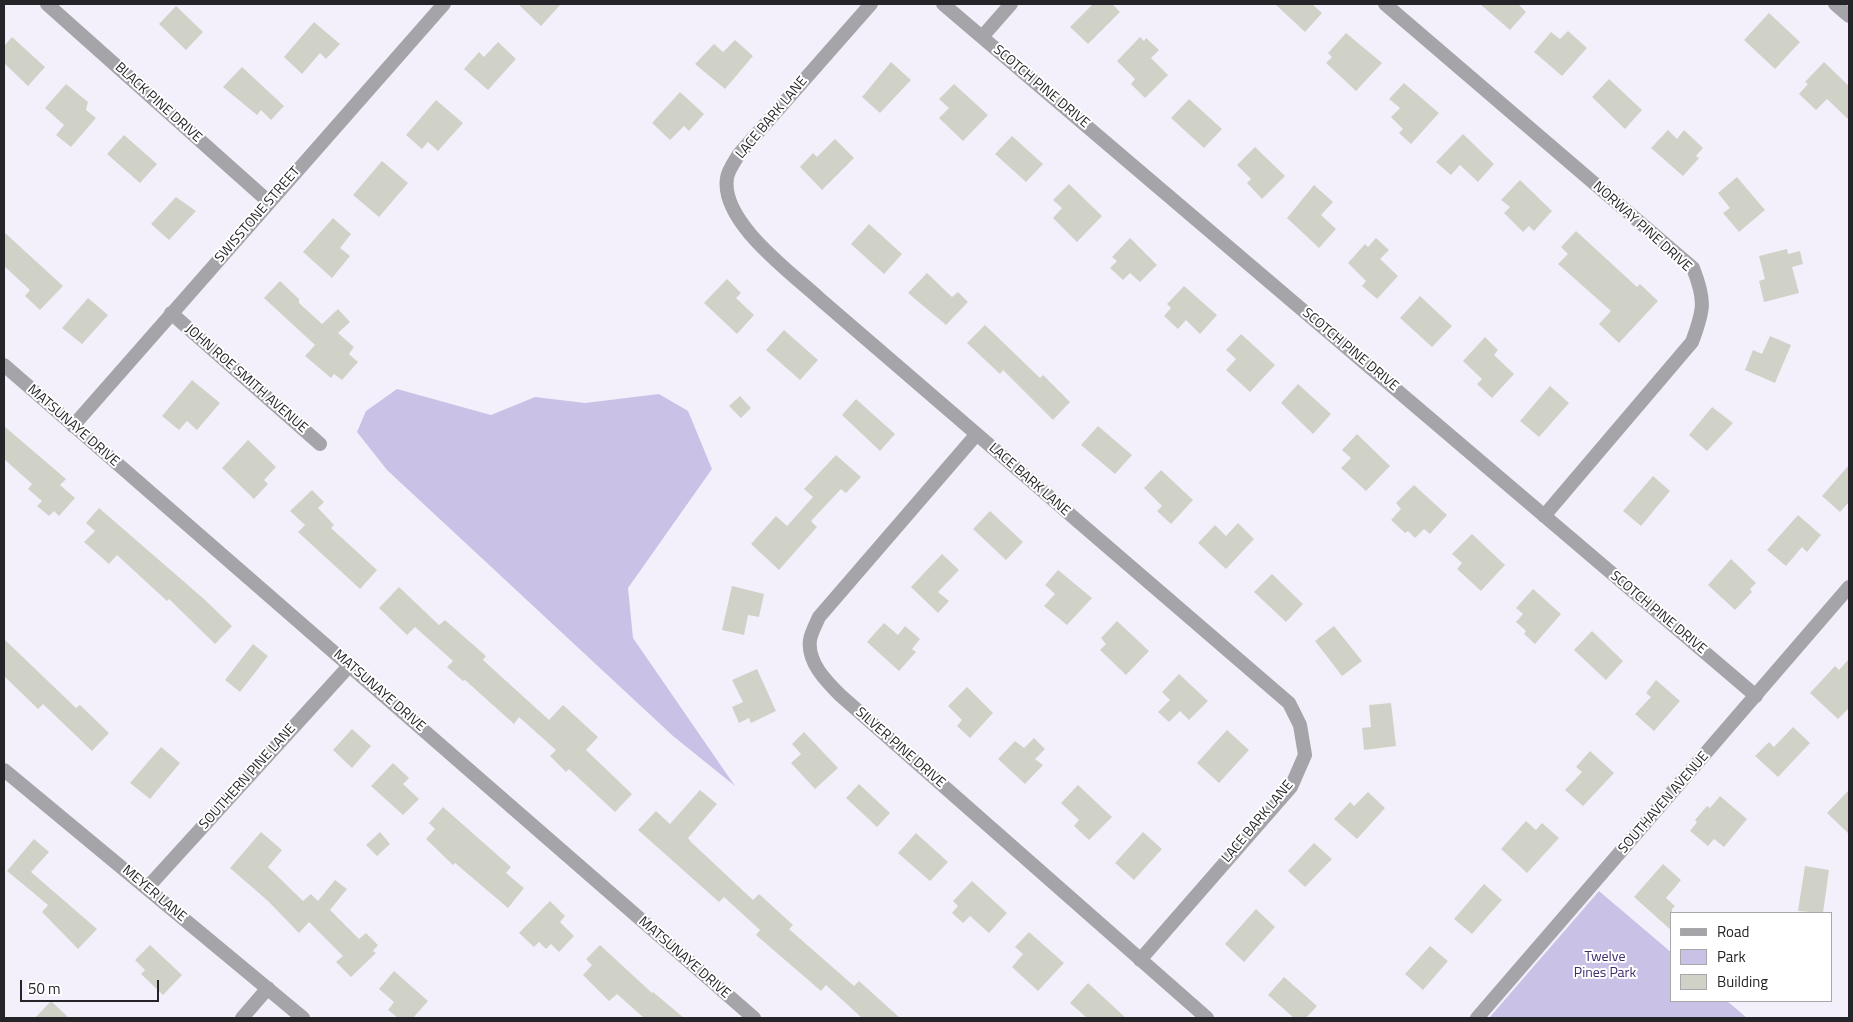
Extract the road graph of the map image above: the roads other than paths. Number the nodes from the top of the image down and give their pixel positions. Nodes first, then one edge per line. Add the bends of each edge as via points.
1 (47, 4) edge
2 (444, 4) edge
3 (871, 4) edge
4 (943, 4) edge
5 (1011, 4) edge
6 (1386, 4) edge
7 (1835, 4) edge
8 (1849, 16) edge
9 (982, 37) junction
10 (269, 202) junction
11 (172, 313) junction
12 (4, 365) edge
13 (73, 426) junction
14 (976, 435) junction
15 (320, 444) dead end
16 (1544, 516) junction
17 (1849, 587) edge
18 (350, 665) junction
19 (1756, 696) junction
20 (4, 770) edge
21 (147, 888) junction
22 (1140, 960) junction
23 (268, 988) junction
24 (242, 1018) edge
25 (303, 1018) edge
26 (754, 1018) edge
27 (1207, 1018) edge
28 (1477, 1018) edge

1 - 10 street, BLACK PINE DRIVE
2 - 10 street, SWISSTONE STREET
3 - 14 street, LACE BARK LANE via 739,154 727,178 728,200 752,237
4 - 9 street, SCOTCH PINE DRIVE
5 - 9 street
6 - 16 street, NORWAY PINE DRIVE via 1693,268 1702,291 1702,315 1692,342
7 - 8 street
9 - 16 street, SCOTCH PINE DRIVE
10 - 11 street, SWISSTONE STREET
11 - 13 street, SWISSTONE STREET
11 - 15 street, JOHN ROE SMITH AVENUE
12 - 13 street, MATSUNAYE DRIVE
13 - 18 street, MATSUNAYE DRIVE
14 - 22 street, SILVER PINE DRIVE via 819,617 810,640 813,662 840,695
14 - 22 street, LACE BARK LANE via 1289,703 1300,724 1305,755 1291,787
16 - 19 street, SCOTCH PINE DRIVE
17 - 19 street, SOUTHAVEN AVENUE
18 - 21 street, SOUTHERN PINE LANE
18 - 26 street, MATSUNAYE DRIVE
19 - 28 street, SOUTHAVEN AVENUE
20 - 21 street, MEYER LANE
21 - 23 street, MEYER LANE
22 - 27 street, SILVER PINE DRIVE
23 - 24 street
23 - 25 street, MEYER LANE

